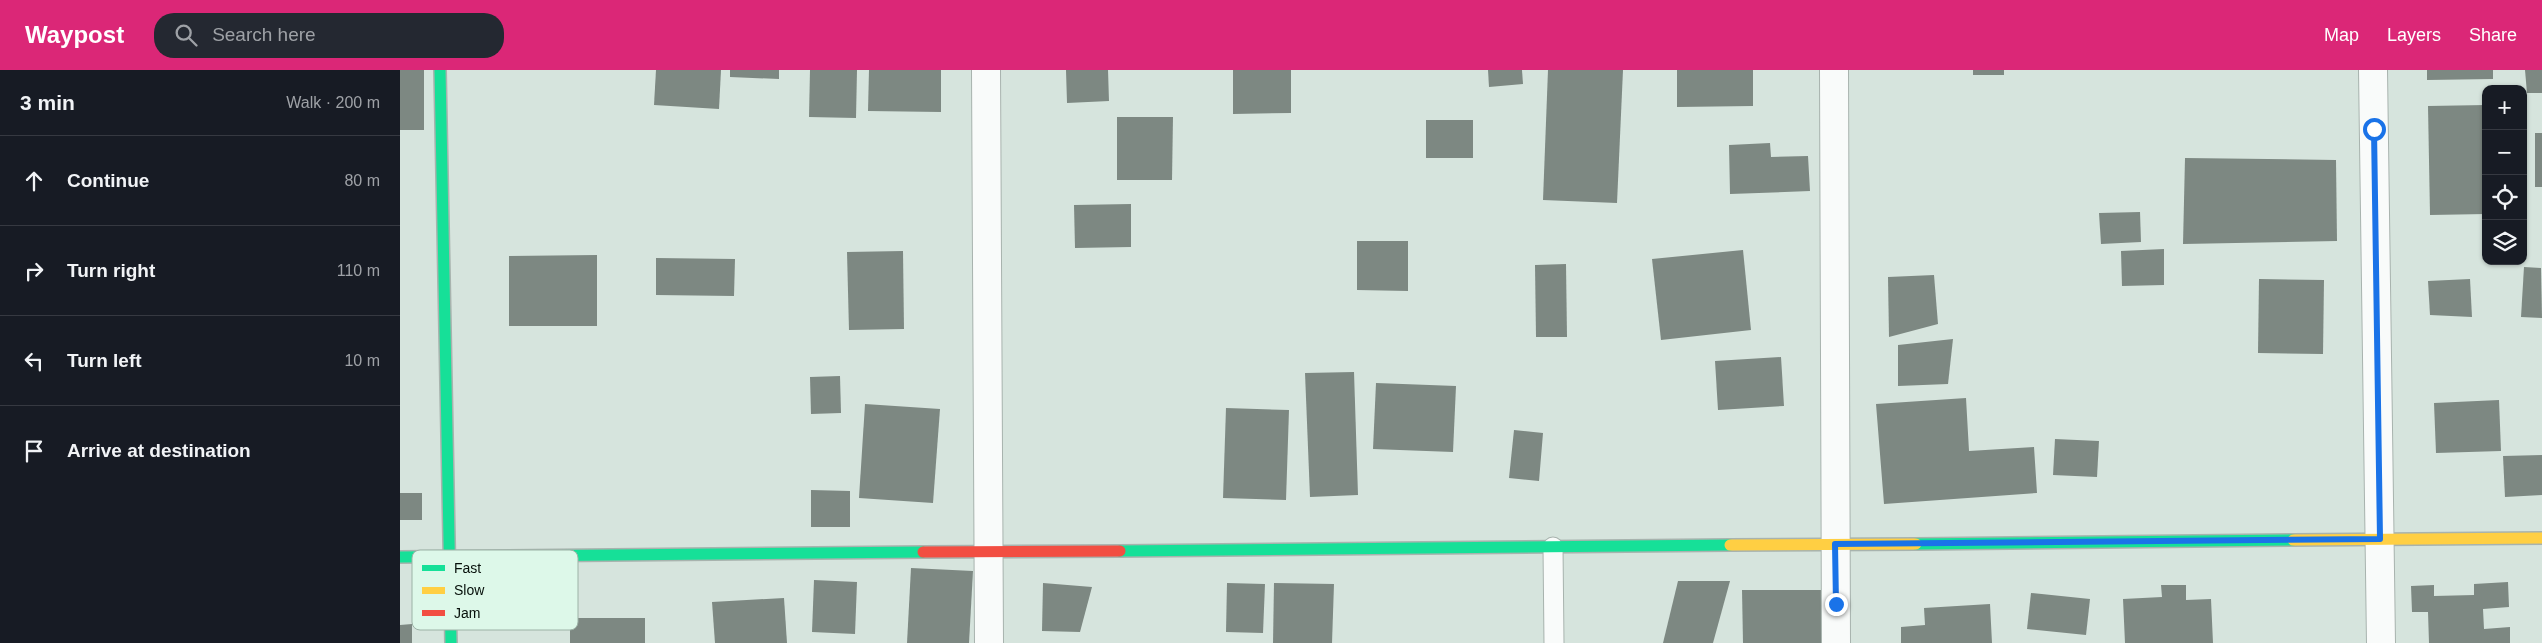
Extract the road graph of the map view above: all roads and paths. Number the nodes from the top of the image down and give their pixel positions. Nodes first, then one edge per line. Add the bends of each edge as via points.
1 (440, 70) edge
2 (986, 70) edge
3 (1834, 70) edge
4 (2373, 70) edge
5 (2542, 538) edge
6 (2380, 539) junction
7 (1835, 544) junction
8 (1552, 547) junction
9 (450, 550) edge
10 (988, 552) junction
11 (578, 555) edge
12 (451, 630) edge
13 (451, 643) edge
14 (989, 643) edge
15 (1554, 643) edge
16 (1836, 643) edge
17 (2381, 643) edge

1 - 9 street
2 - 10 street
3 - 7 street
4 - 6 street
5 - 6 street
6 - 7 street
6 - 17 street
7 - 8 street
7 - 16 street
8 - 10 street
8 - 15 lane
10 - 11 street
10 - 14 street
12 - 13 street

